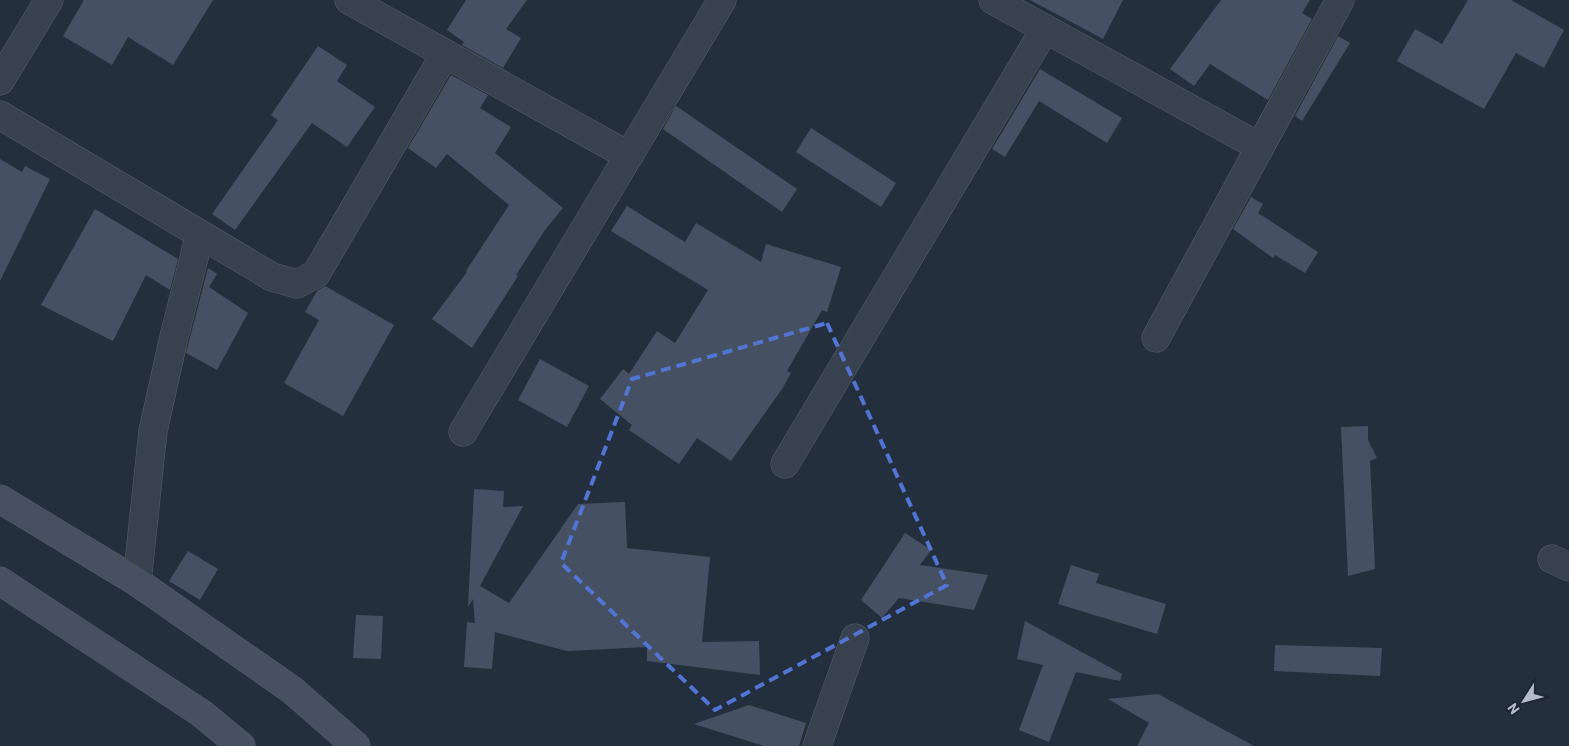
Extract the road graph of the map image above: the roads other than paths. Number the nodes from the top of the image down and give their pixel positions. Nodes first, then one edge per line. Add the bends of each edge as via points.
1 (49, 0) edge
2 (722, 0) edge
3 (993, 0) edge
4 (1340, 0) edge
5 (365, 4) edge
6 (1045, 29) junction
7 (444, 54) junction
8 (0, 81) edge
9 (0, 115) edge
10 (1258, 146) junction
11 (629, 156) junction
12 (200, 234) junction
13 (1156, 338) dead end
14 (463, 432) dead end
15 (785, 464) dead end
16 (0, 499) edge
17 (0, 581) edge
18 (137, 582) junction
19 (855, 638) dead end
20 (241, 746) edge
21 (356, 746) edge
22 (817, 746) edge

1 - 8 street
2 - 11 street
3 - 6 street
4 - 10 street
5 - 7 street
6 - 10 street
6 - 15 street
7 - 11 street
7 - 12 street via 316,274 297,284 272,276
9 - 12 street
10 - 13 street
11 - 14 street
12 - 18 street via 153,431
16 - 18 main road
17 - 20 main road via 201,713
18 - 21 main road via 292,690
19 - 22 street

